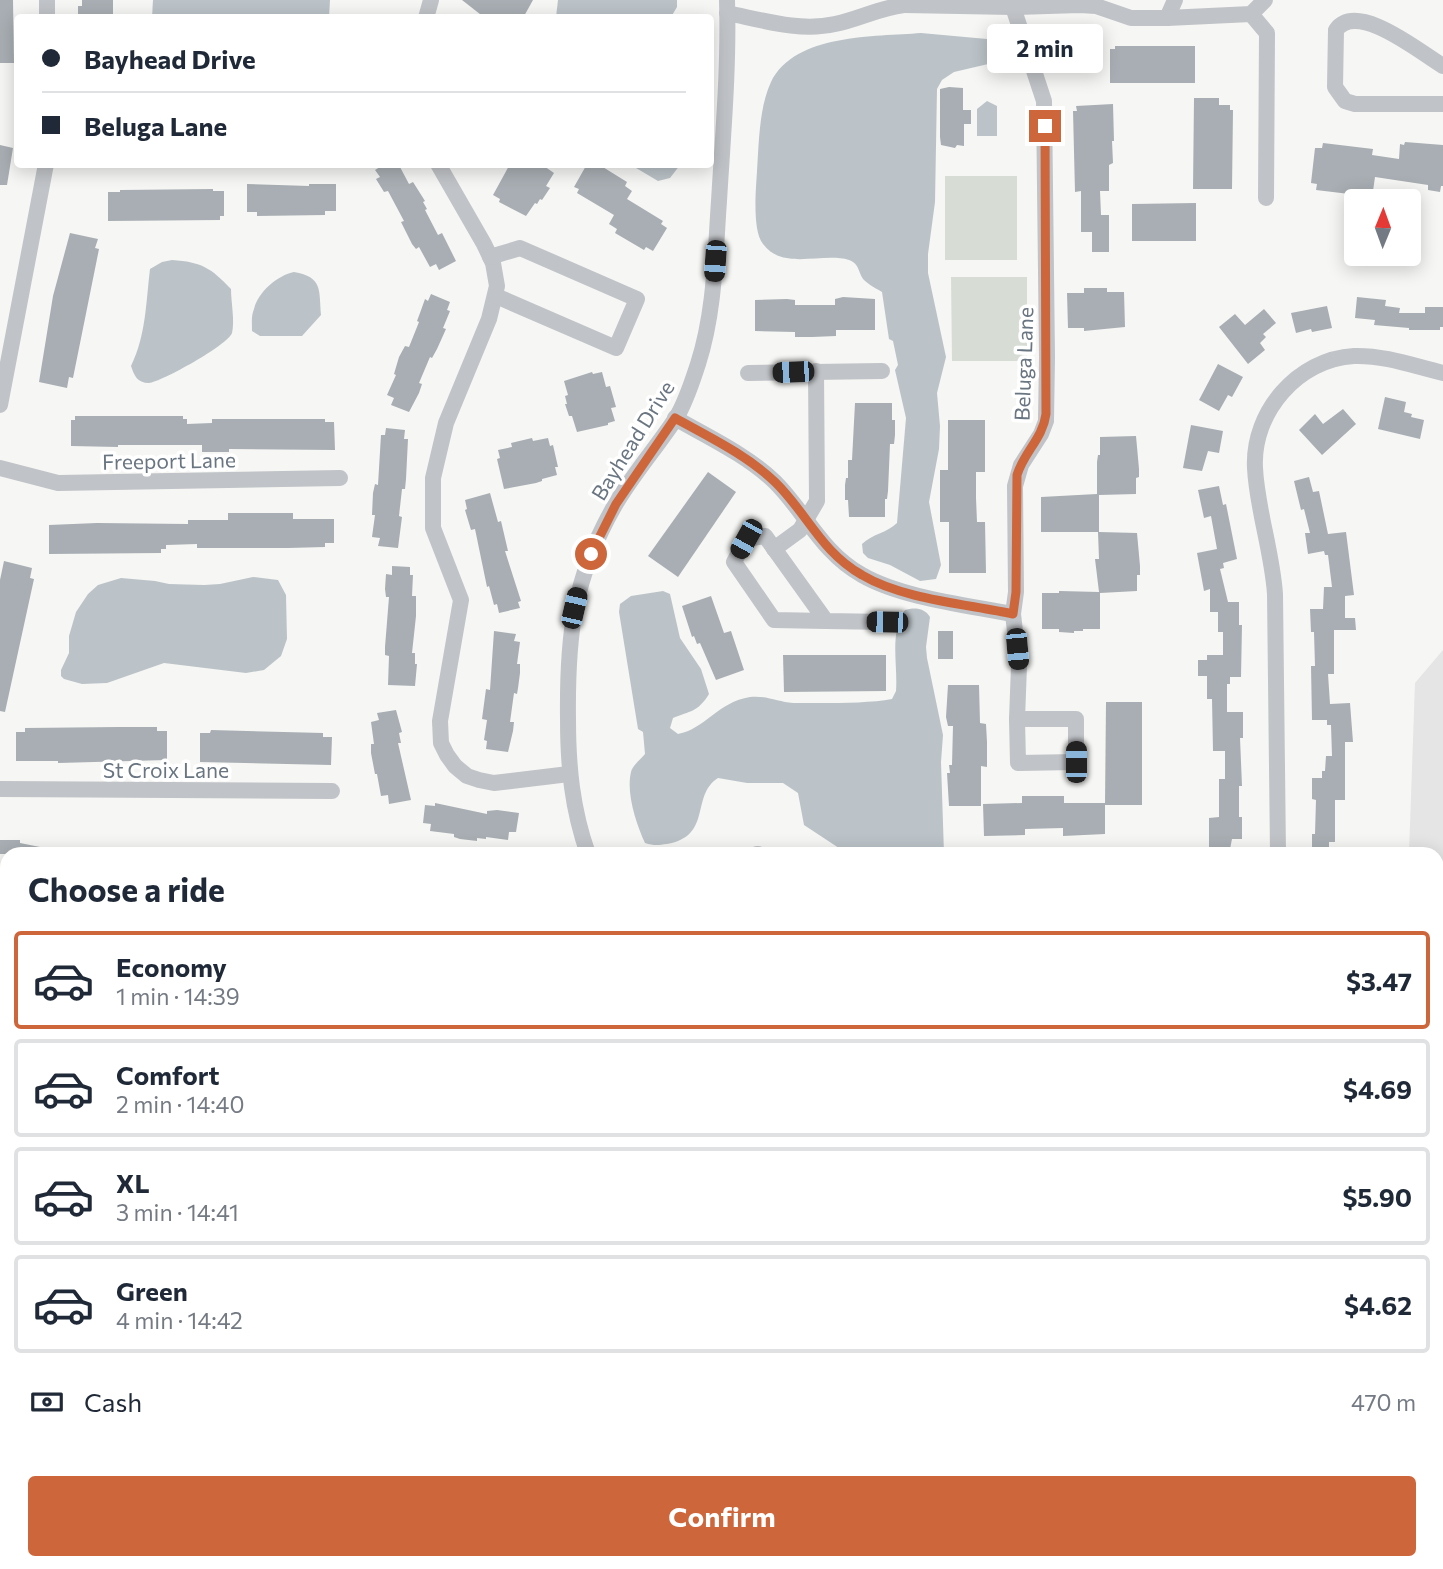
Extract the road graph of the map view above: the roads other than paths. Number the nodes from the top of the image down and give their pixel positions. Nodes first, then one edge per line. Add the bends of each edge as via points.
1 (1175, 0) edge
2 (1265, 0) edge
3 (905, 3) edge
4 (1014, 3) edge
5 (727, 7) edge
6 (1251, 14) junction
7 (1167, 18) junction
8 (1443, 66) edge
9 (1443, 104) edge
10 (45, 168) edge
11 (440, 168) edge
12 (1266, 198) dead end
13 (490, 257) junction
14 (496, 296) junction
15 (5, 356) edge
16 (816, 371) junction
17 (882, 371) dead end
18 (748, 373) dead end
19 (1443, 373) edge
20 (0, 405) edge
21 (675, 418) junction
22 (0, 468) edge
23 (340, 478) dead end
24 (806, 521) junction
25 (774, 549) junction
26 (1013, 614) junction
27 (826, 621) junction
28 (887, 622) dead end
29 (1017, 719) junction
30 (569, 774) junction
31 (0, 789) edge
32 (332, 791) dead end
33 (586, 847) edge
34 (1278, 847) edge

1 - 7 street
2 - 6 street
3 - 4 street
3 - 5 street via 815,27
4 - 7 street via 1087,5 1131,18
4 - 26 street, Beluga Lane via 1044,101 1047,357 1046,421 1016,478
5 - 21 street, Bayhead Drive via 726,98 712,303 697,366
6 - 7 street
6 - 12 street via 1267,33
8 - 9 street via 1368,22 1340,24 1335,37 1336,91 1345,101
10 - 15 street
11 - 13 street
13 - 14 street
13 - 14 street via 520,248 637,299 616,348
14 - 30 street via 446,423 433,478 433,528 461,600 440,736 451,761 467,776 480,780 494,783
15 - 20 street
16 - 17 street
16 - 18 street
16 - 24 street via 817,501
19 - 34 street via 1376,357 1339,358 1294,381 1266,415 1255,471 1274,577
21 - 24 street via 758,467
21 - 30 street, Bayhead Drive via 605,522 581,581 568,656
22 - 23 street, Freeport Lane via 58,483
24 - 25 street
24 - 26 street via 838,559 874,582
25 - 27 street
25 - 27 street via 765,536 746,539 734,562 774,620
26 - 29 street, Beluga Lane via 1019,666
27 - 28 street
29 - 29 street, Beluga Lane via 1076,719 1076,762 1018,763
30 - 33 street, Bayhead Drive
31 - 32 street, St Croix Lane

